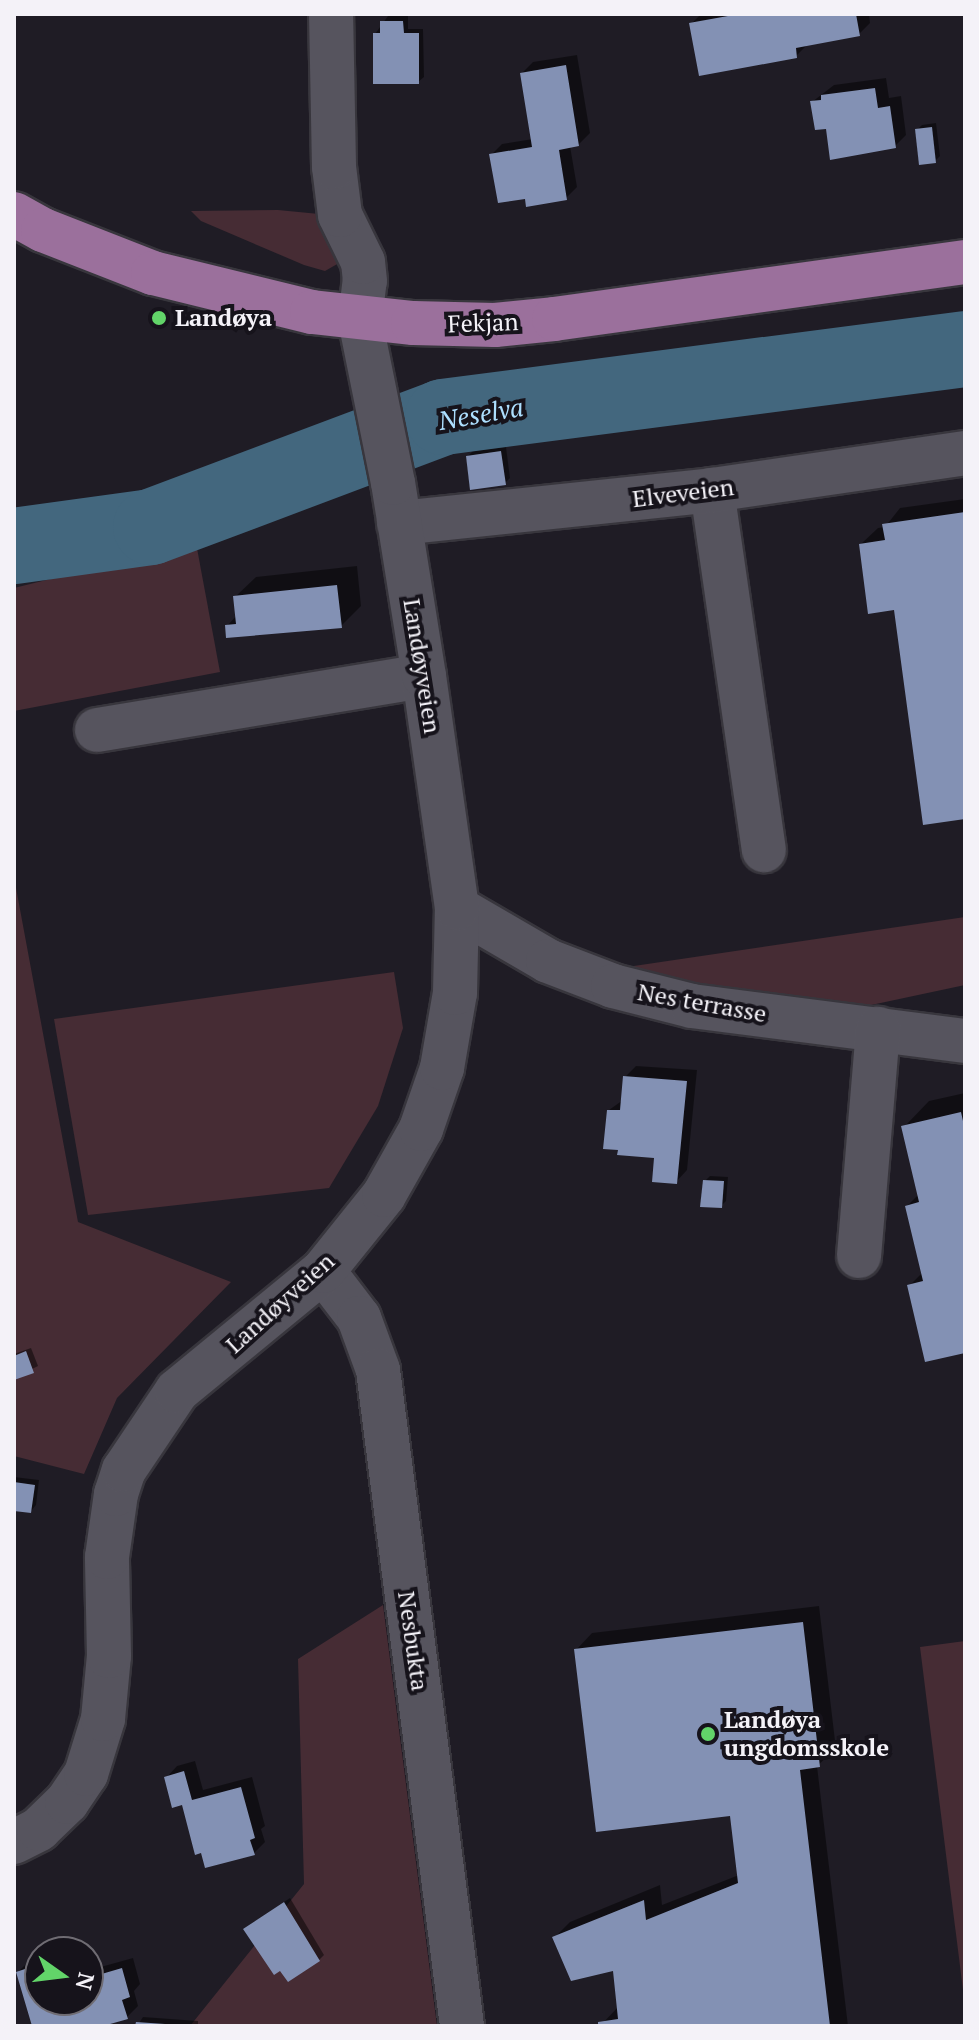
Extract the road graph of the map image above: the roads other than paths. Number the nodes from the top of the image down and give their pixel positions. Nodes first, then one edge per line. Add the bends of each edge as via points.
1 (331, 14) edge
2 (14, 214) edge
3 (965, 262) edge
4 (360, 319) junction
5 (965, 453) edge
6 (712, 490) junction
7 (396, 503) junction
8 (424, 676) junction
9 (97, 730) dead end
10 (764, 850) dead end
11 (457, 908) junction
12 (878, 1029) junction
13 (965, 1041) edge
14 (859, 1256) dead end
15 (323, 1271) junction
16 (14, 1842) edge
17 (462, 2026) edge

1 - 4 street via 334,167 340,215 363,262
2 - 4 main road, Fekjan via 153,273
3 - 4 main road, Fekjan via 495,325
4 - 7 street, Landøyveien
5 - 6 street, Elveveien
6 - 7 street, Elveveien
6 - 10 street
7 - 8 street, Landøyveien
8 - 9 street
8 - 11 street, Landøyveien
11 - 12 street, Nes terrasse via 548,961 613,986 692,1006
11 - 15 street, Landøyveien via 455,993 442,1068 421,1129 384,1195
12 - 13 street, Nes terrasse
12 - 14 street
15 - 16 street, Landøyveien via 177,1391 124,1470 107,1557 109,1656 103,1719 86,1774 67,1802 39,1829
15 - 17 street, Nesbukta via 359,1318 378,1370

